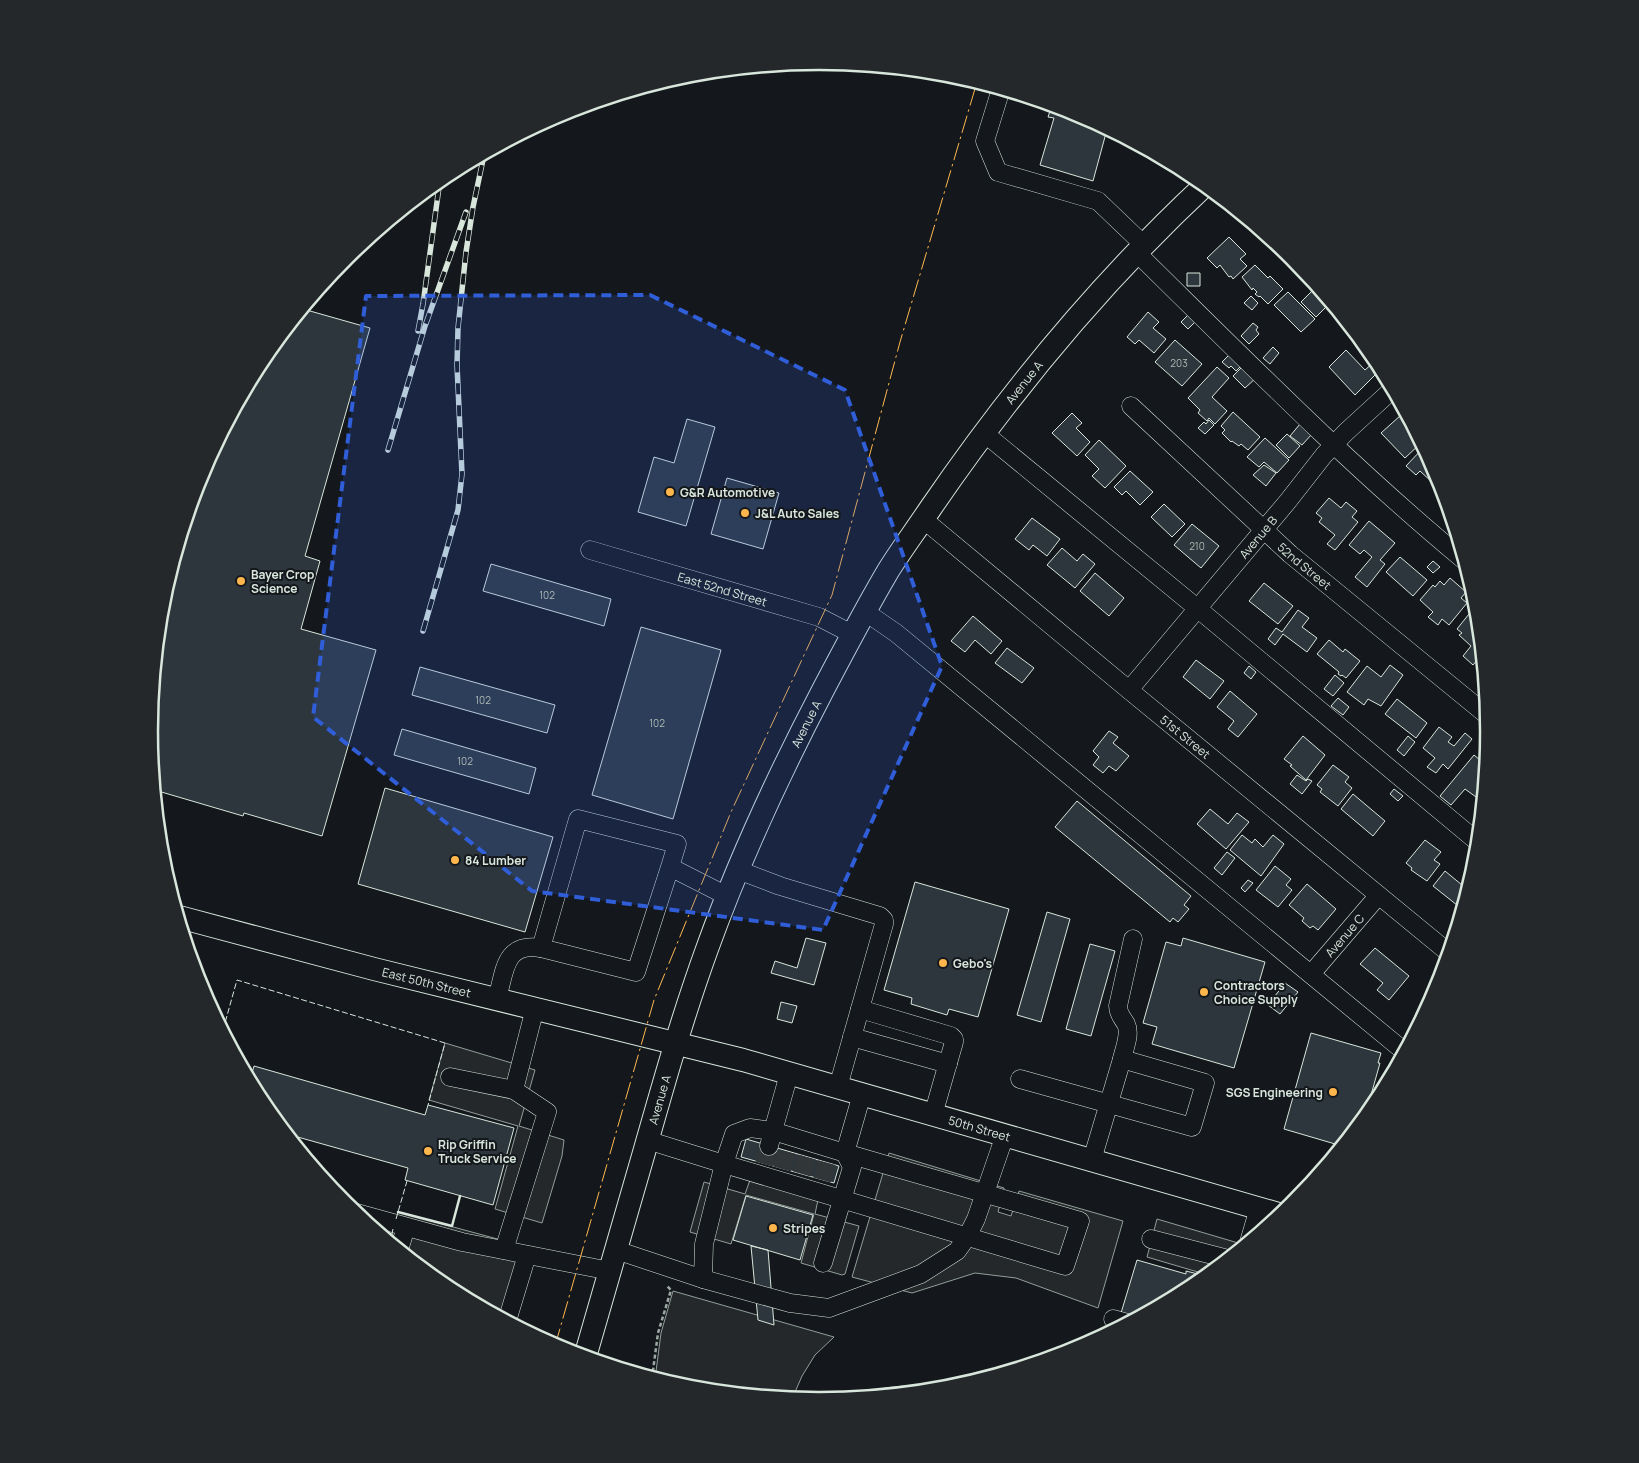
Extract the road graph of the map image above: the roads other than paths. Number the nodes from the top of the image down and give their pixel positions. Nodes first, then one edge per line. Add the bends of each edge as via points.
1 (998, 95) edge
2 (1200, 190) edge
3 (1140, 249) junction
4 (1388, 394) edge
5 (1132, 406) dead end
6 (984, 433) junction
7 (1334, 445) junction
8 (923, 519) junction
9 (1264, 529) junction
10 (590, 550) dead end
11 (1456, 554) edge
12 (1197, 608) junction
13 (864, 611) junction
14 (852, 634) junction
15 (1129, 690) junction
16 (1480, 710) edge
17 (1472, 837) edge
18 (670, 868) junction
19 (738, 870) junction
20 (727, 896) junction
21 (1378, 896) junction
22 (186, 919) edge
23 (1133, 939) dead end
24 (541, 948) junction
25 (1444, 949) edge
26 (1311, 974) junction
27 (496, 999) junction
28 (536, 1008) junction
29 (860, 1009) junction
30 (852, 1036) junction
31 (675, 1043) junction
32 (1400, 1048) edge
33 (1122, 1059) junction
34 (948, 1064) junction
35 (789, 1074) junction
36 (450, 1078) dead end
37 (1020, 1079) dead end
38 (838, 1087) junction
39 (514, 1090) junction
40 (862, 1094) junction
41 (1109, 1104) junction
42 (933, 1115) junction
43 (1005, 1136) junction
44 (771, 1138) junction
45 (647, 1140) junction
46 (834, 1154) junction
47 (1092, 1160) junction
48 (724, 1164) junction
49 (985, 1194) junction
50 (842, 1200) junction
51 (1259, 1208) junction
52 (1273, 1212) edge
53 (371, 1217) edge
54 (406, 1227) junction
55 (1252, 1232) edge
56 (967, 1237) junction
57 (1151, 1239) dead end
58 (401, 1243) edge
59 (504, 1250) junction
60 (616, 1250) junction
61 (527, 1255) junction
62 (1221, 1257) edge
63 (824, 1263) dead end
64 (610, 1271) junction
65 (703, 1279) junction
66 (509, 1315) edge
67 (587, 1351) edge

1 - 3 street via 985,141 998,172 1098,201
2 - 3 main road, Avenue A
3 - 6 main road, Avenue A via 1049,351
3 - 7 street
4 - 7 street, Avenue B
5 - 9 street, 52nd Street
6 - 8 main road, Avenue A
6 - 12 street
7 - 9 street, Avenue B
7 - 11 street
8 - 13 main road, Avenue A
8 - 15 street, 51st Street
9 - 12 street, Avenue B
9 - 16 street, 52nd Street via 1290,554
10 - 14 street, East 52nd Street via 819,617
12 - 15 street, Avenue B
12 - 17 street
13 - 14 main road, Avenue A
13 - 26 street via 904,639
14 - 19 main road, Avenue A via 782,771
15 - 21 street, 51st Street
18 - 20 street
18 - 24 street via 636,972
18 - 24 street via 677,844 578,819
19 - 20 main road, Avenue A
19 - 29 street via 884,920
20 - 31 main road, Avenue A
21 - 25 street, 51st Street
21 - 26 street, Avenue C
22 - 27 main road, East 50th Street
23 - 33 street via 1118,1006 1118,1013 1128,1032
24 - 27 street via 528,946 518,949 508,959
26 - 32 street
27 - 28 main road, East 50th Street
28 - 31 main road, East 50th Street
28 - 39 street
29 - 30 street
29 - 34 street via 951,1036 954,1042
30 - 34 street
30 - 38 street
31 - 35 main road, 50th Street
31 - 45 main road, Avenue A
33 - 41 street
33 - 41 street via 1205,1083 1192,1126
34 - 42 street
35 - 38 main road, 50th Street
35 - 44 street
36 - 39 street
37 - 41 street
38 - 40 main road, 50th Street
39 - 59 street via 548,1112
40 - 42 main road, 50th Street
40 - 46 street
41 - 47 street
42 - 43 main road, 50th Street
43 - 47 main road, 50th Street
43 - 49 street
44 - 46 street
44 - 48 street via 750,1128 734,1134
45 - 48 street
45 - 60 main road, Avenue A
46 - 49 street
46 - 50 street via 852,1167
47 - 51 main road, 50th Street
48 - 50 street via 781,1174 820,1186
48 - 65 street via 704,1244
49 - 56 street
49 - 56 street via 1080,1221 1065,1266
50 - 56 street
50 - 63 street
51 - 52 main road, 50th Street
51 - 55 street
53 - 54 street
54 - 58 street
54 - 59 street
56 - 65 street via 957,1251 921,1274 829,1308 790,1303
57 - 62 street
59 - 61 street
60 - 64 main road, Avenue A
60 - 65 street
61 - 64 street
61 - 66 street
64 - 67 main road, Avenue A

